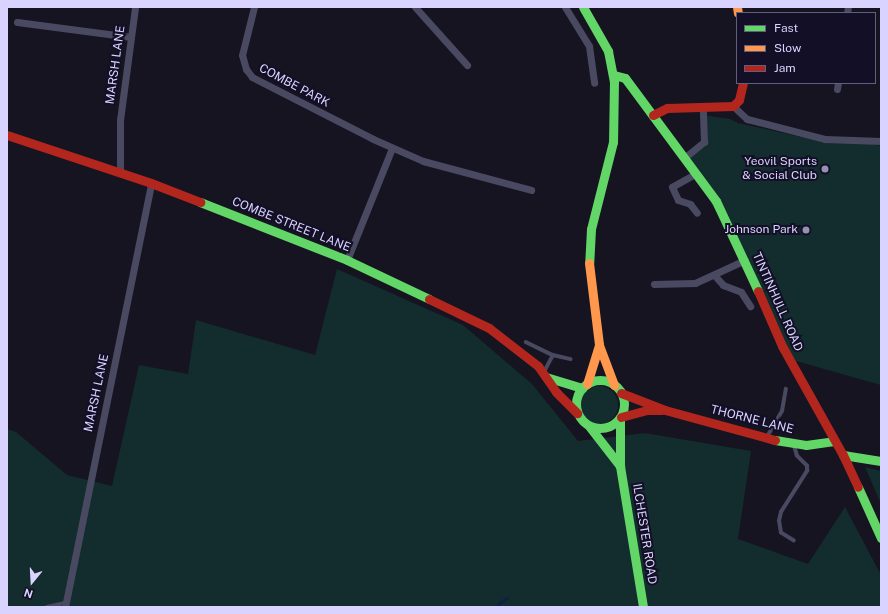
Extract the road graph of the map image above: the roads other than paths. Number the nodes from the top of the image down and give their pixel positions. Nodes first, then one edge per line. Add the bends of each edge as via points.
1 (135, 7) edge
2 (254, 7) edge
3 (414, 7) edge
4 (565, 7) edge
5 (583, 7) edge
6 (17, 22) dead end
7 (131, 37) junction
8 (467, 65) dead end
9 (614, 75) junction
10 (594, 83) dead end
11 (742, 84) edge
12 (733, 106) junction
13 (703, 108) junction
14 (653, 115) junction
15 (7, 135) edge
16 (881, 141) edge
17 (392, 148) junction
18 (684, 158) junction
19 (120, 173) junction
20 (696, 174) junction
21 (151, 183) junction
22 (531, 190) dead end
23 (697, 213) dead end
24 (347, 260) junction
25 (745, 260) junction
26 (715, 276) junction
27 (654, 284) dead end
28 (750, 306) dead end
29 (526, 342) dead end
30 (599, 344) junction
31 (553, 355) junction
32 (572, 359) dead end
33 (544, 375) junction
34 (614, 385) junction
35 (585, 386) junction
36 (786, 389) dead end
37 (621, 393) junction
38 (666, 410) junction
39 (577, 413) junction
40 (621, 417) junction
41 (589, 426) junction
42 (766, 438) junction
43 (834, 441) junction
44 (794, 443) junction
45 (843, 455) junction
46 (881, 461) edge
47 (620, 466) junction
48 (881, 538) edge
49 (794, 541) dead end
50 (66, 605) edge
51 (47, 607) edge
52 (643, 607) edge

1 - 7 street, MARSH LANE
2 - 17 street, COMBE PARK via 242,55 244,66 252,77
3 - 8 street
4 - 10 street via 589,46
5 - 9 main road via 605,44
6 - 7 street
7 - 19 street, MARSH LANE via 120,120
9 - 14 main road, TINTINHULL ROAD via 624,78
9 - 30 main road via 616,109 613,142 589,241 589,271
11 - 12 main road via 739,100
12 - 13 main road
12 - 16 street via 747,119 825,139 858,138
13 - 14 main road via 667,108
13 - 18 street via 704,142
14 - 18 main road, TINTINHULL ROAD
15 - 19 main road, COMBE STREET LANE
17 - 22 street, COMBE PARK via 423,161
17 - 24 street
18 - 20 main road, TINTINHULL ROAD
19 - 21 main road, COMBE STREET LANE
20 - 23 street via 672,188 678,200 690,204
20 - 25 main road, TINTINHULL ROAD via 716,201
21 - 24 main road, COMBE STREET LANE
21 - 50 street, MARSH LANE
24 - 33 main road, COMBE STREET LANE via 489,328 518,348
25 - 26 street
25 - 43 main road, TINTINHULL ROAD via 782,346
26 - 27 street via 695,283
26 - 28 street via 723,285 741,292
29 - 31 lane
30 - 34 main road
30 - 35 main road
31 - 32 lane
31 - 33 lane
33 - 35 main road
33 - 39 main road, COMBE STREET LANE via 556,392
34 - 35 main road via 598,380
34 - 37 main road
35 - 39 main road via 576,402
36 - 42 lane via 782,411
37 - 38 main road, THORNE LANE
37 - 40 main road via 624,403
38 - 40 main road, THORNE LANE via 647,410
38 - 42 main road, THORNE LANE
39 - 41 main road
40 - 41 main road via 609,427
40 - 47 main road, ILCHESTER ROAD
41 - 47 main road, ILCHESTER ROAD
42 - 44 main road, THORNE LANE
43 - 44 main road, THORNE LANE via 817,444
43 - 45 main road, TINTINHULL ROAD
44 - 49 lane via 797,456 807,466 807,471 781,512 779,521 782,533
45 - 46 main road
45 - 48 main road, TINTINHULL ROAD
47 - 52 main road, ILCHESTER ROAD
50 - 51 lane

